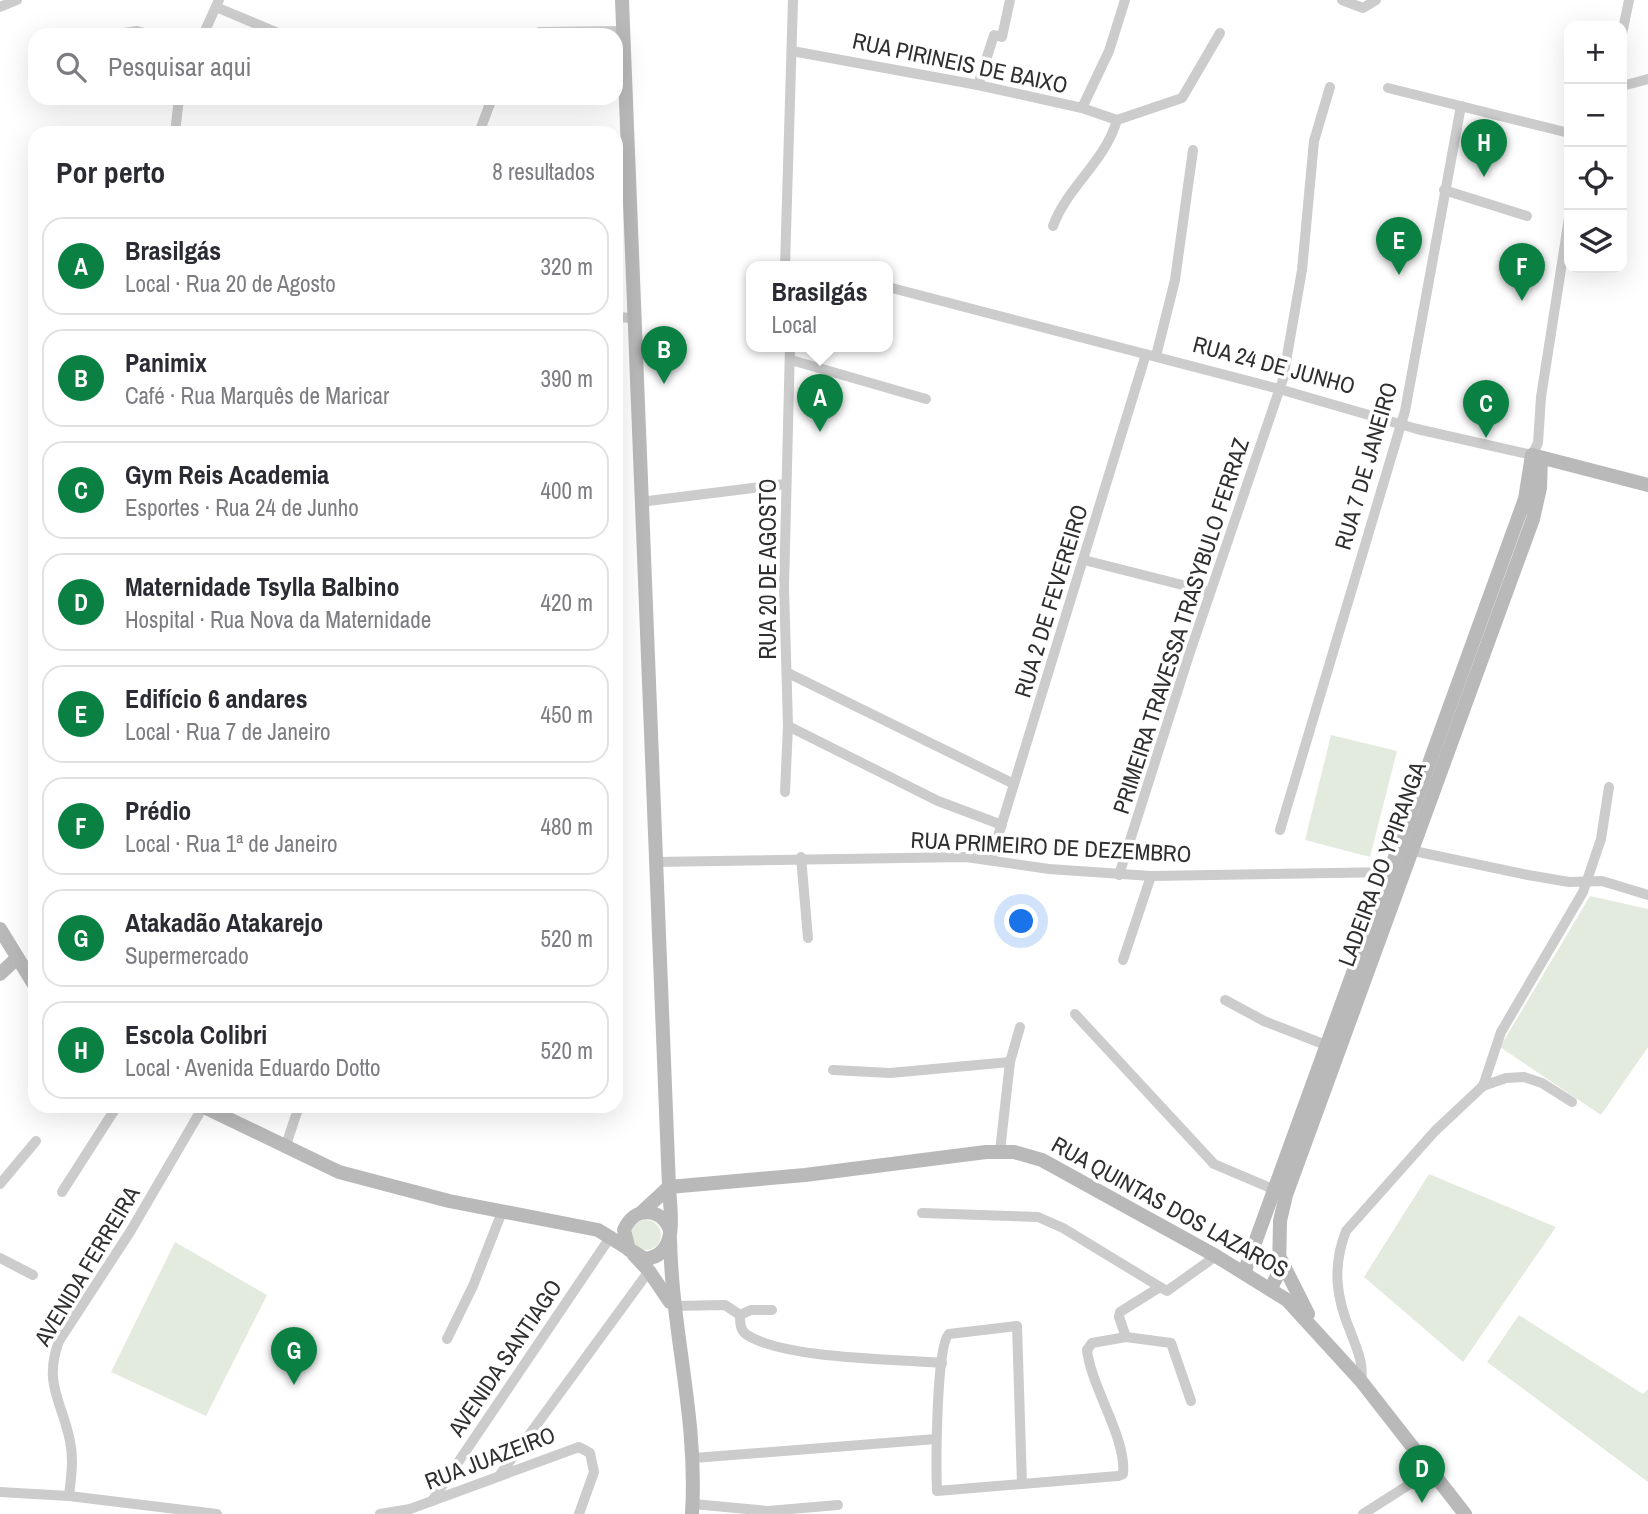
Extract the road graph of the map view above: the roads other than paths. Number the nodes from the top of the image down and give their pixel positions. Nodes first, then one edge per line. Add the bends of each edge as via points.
1 (17, 0) edge
2 (622, 0) edge
3 (793, 0) edge
4 (1010, 0) edge
5 (1126, 0) edge
6 (1342, 0) edge
7 (1376, 0) edge
8 (1629, 0) edge
9 (218, 3) edge
10 (0, 6) edge
11 (1625, 21) edge
12 (206, 28) edge
13 (269, 28) edge
14 (623, 28) edge
15 (623, 31) edge
16 (1220, 33) dead end
17 (792, 51) junction
18 (1648, 79) edge
19 (978, 85) junction
20 (1627, 85) edge
21 (1330, 87) dead end
22 (1388, 88) dead end
23 (178, 105) edge
24 (489, 105) edge
25 (1461, 106) junction
26 (1082, 108) junction
27 (1117, 120) junction
28 (176, 126) edge
29 (482, 126) edge
30 (1564, 132) edge
31 (1193, 150) dead end
32 (1444, 190) junction
33 (1527, 216) dead end
34 (1053, 226) dead end
35 (1564, 250) edge
36 (785, 261) edge
37 (893, 288) edge
38 (623, 317) edge
39 (633, 318) junction
40 (790, 352) edge
41 (1151, 355) junction
42 (791, 360) junction
43 (1279, 389) junction
44 (926, 399) dead end
45 (1401, 425) junction
46 (1537, 452) junction
47 (785, 484) junction
48 (1648, 485) edge
49 (640, 502) junction
50 (1084, 560) junction
51 (1210, 592) junction
52 (788, 673) junction
53 (788, 726) junction
54 (1014, 784) junction
55 (1609, 787) dead end
56 (785, 792) dead end
57 (1002, 825) junction
58 (1280, 830) dead end
59 (1405, 849) junction
60 (800, 858) junction
61 (991, 859) junction
62 (655, 862) junction
63 (1396, 872) junction
64 (1119, 875) junction
65 (1151, 876) junction
66 (1586, 881) junction
67 (1648, 895) edge
68 (0, 929) edge
69 (808, 937) dead end
70 (16, 959) junction
71 (1123, 960) dead end
72 (0, 974) edge
73 (28, 976) edge
74 (1225, 1000) dead end
75 (1075, 1014) dead end
76 (1020, 1027) dead end
77 (1332, 1048) junction
78 (1010, 1062) junction
79 (833, 1070) dead end
80 (1483, 1086) junction
81 (1572, 1102) dead end
82 (113, 1113) edge
83 (198, 1113) edge
84 (216, 1113) edge
85 (297, 1113) edge
86 (36, 1141) dead end
87 (285, 1148) junction
88 (1000, 1151) junction
89 (0, 1184) edge
90 (669, 1187) junction
91 (62, 1192) dead end
92 (1280, 1193) junction
93 (502, 1212) junction
94 (639, 1213) junction
95 (922, 1213) dead end
96 (604, 1233) junction
97 (670, 1235) junction
98 (630, 1251) junction
99 (1216, 1256) junction
100 (0, 1258) edge
101 (1281, 1259) junction
102 (649, 1271) junction
103 (1244, 1273) junction
104 (33, 1275) dead end
105 (1160, 1287) junction
106 (1271, 1288) junction
107 (679, 1306) junction
108 (772, 1310) dead end
109 (740, 1315) junction
110 (1315, 1327) junction
111 (1126, 1337) junction
112 (447, 1339) dead end
113 (942, 1363) junction
114 (1361, 1381) junction
115 (1191, 1401) dead end
116 (936, 1439) junction
117 (694, 1458) junction
118 (1432, 1470) junction
119 (499, 1476) junction
120 (1022, 1484) junction
121 (0, 1493) edge
122 (69, 1496) junction
123 (432, 1501) junction
124 (838, 1505) dead end
125 (693, 1509) edge
126 (217, 1514) edge
127 (380, 1514) edge
128 (579, 1514) edge
129 (1363, 1514) edge
130 (1465, 1514) edge

1 - 10 street
2 - 14 main road
3 - 17 street
4 - 19 street via 1002,37 994,35
5 - 26 street via 1110,51
6 - 7 street via 1363,8
8 - 11 street
9 - 12 street
9 - 13 street
15 - 39 main road
16 - 27 street via 1182,98
17 - 19 street, RUA PIRINEIS DE BAIXO
17 - 36 street
18 - 20 street
19 - 26 street, RUA PIRINEIS DE BAIXO
21 - 43 street, PRIMEIRA TRAVESSA TRASYBULO FERRAZ via 1314,141 1301,270
22 - 25 street
23 - 28 street
24 - 29 street
25 - 30 street
25 - 32 street, RUA 7 DE JANEIRO
26 - 27 street, RUA PIRINEIS DE BAIXO
27 - 34 street via 1090,172 1060,209
31 - 41 street, RUA 2 DE FEVEREIRO via 1173,289
32 - 33 street
32 - 45 street, RUA 7 DE JANEIRO
35 - 46 street
37 - 41 street, RUA 24 DE JUNHO
38 - 39 street
39 - 49 main road
40 - 42 street, RUA 20 DE AGOSTO
41 - 43 street, RUA 24 DE JUNHO
41 - 50 street, RUA 2 DE FEVEREIRO
42 - 44 street
42 - 47 street, RUA 20 DE AGOSTO
43 - 45 street, RUA 24 DE JUNHO
43 - 51 street, PRIMEIRA TRAVESSA TRASYBULO FERRAZ
45 - 46 street, RUA 24 DE JUNHO
45 - 58 street, RUA 7 DE JANEIRO
46 - 48 main road, RUA 24 DE JUNHO
46 - 59 main road, LADEIRA DO YPIRANGA via 1531,502
47 - 49 street
47 - 52 street, RUA 20 DE AGOSTO
49 - 62 main road
50 - 51 street
50 - 54 street, RUA 2 DE FEVEREIRO
51 - 64 street, PRIMEIRA TRAVESSA TRASYBULO FERRAZ
52 - 53 street, RUA 20 DE AGOSTO
52 - 54 street
53 - 56 street, RUA 20 DE AGOSTO
53 - 57 street via 938,801
54 - 57 street, RUA 2 DE FEVEREIRO
55 - 66 street via 1601,839
57 - 61 street, RUA 2 DE FEVEREIRO
59 - 63 main road, LADEIRA DO YPIRANGA
59 - 66 street via 1528,876
60 - 61 street, RUA PRIMEIRO DE DEZEMBRO
60 - 62 street, RUA PRIMEIRO DE DEZEMBRO
60 - 69 street
61 - 64 street, RUA PRIMEIRO DE DEZEMBRO
62 - 90 main road
63 - 65 street, RUA PRIMEIRO DE DEZEMBRO
63 - 77 main road, LADEIRA DO YPIRANGA
64 - 65 street, RUA PRIMEIRO DE DEZEMBRO
65 - 71 street
66 - 67 street via 1602,881
66 - 80 street via 1579,901 1501,1031
68 - 70 main road
70 - 72 main road
70 - 73 main road
74 - 77 street
75 - 92 street via 1214,1164
76 - 78 street
77 - 92 main road, LADEIRA DO YPIRANGA
78 - 79 street via 890,1073
78 - 88 street
80 - 81 street via 1524,1077
80 - 114 street via 1445,1121 1346,1231 1339,1249 1336,1287 1362,1360
82 - 91 street
83 - 122 street, AVENIDA FERREIRA via 54,1355 52,1381 73,1460
84 - 87 main road
85 - 87 street
86 - 89 street
87 - 93 main road via 339,1172
88 - 90 main road, RUA QUINTAS DOS LAZAROS
88 - 99 main road, RUA QUINTAS DOS LAZAROS via 1042,1160
90 - 94 main road
90 - 97 main road
92 - 101 main road, LADEIRA DO YPIRANGA
92 - 103 main road, LADEIRA DO YPIRANGA
93 - 96 main road
93 - 112 street
94 - 96 main road
94 - 97 main road via 660,1216
94 - 98 main road via 624,1230
95 - 105 street via 1038,1217
96 - 98 main road
96 - 123 street, AVENIDA SANTIAGO
97 - 98 main road via 665,1251 653,1258
97 - 107 main road
98 - 102 main road
99 - 103 main road, RUA QUINTAS DOS LAZAROS
99 - 105 street via 1167,1291
100 - 104 street
101 - 106 main road, LADEIRA DO YPIRANGA
101 - 110 main road
102 - 107 main road
102 - 119 street
103 - 106 main road, RUA QUINTAS DOS LAZAROS
105 - 111 street via 1120,1312
106 - 110 main road, RUA QUINTAS DOS LAZAROS
107 - 109 street via 725,1305
107 - 117 main road
108 - 109 street
109 - 113 street via 747,1335 780,1349
110 - 114 main road, RUA QUINTAS DOS LAZAROS
111 - 115 street via 1172,1344
111 - 120 street via 1092,1343 1087,1350 1123,1474
113 - 116 street
113 - 120 street via 943,1340 949,1334 1017,1326
114 - 118 main road, RUA QUINTAS DOS LAZAROS
116 - 117 street
116 - 120 street via 937,1492
117 - 125 main road
118 - 129 street
118 - 130 main road, RUA QUINTAS DOS LAZAROS
119 - 123 street, RUA JUAZEIRO
119 - 128 street, RUA JUAZEIRO via 570,1448 585,1448 592,1455 594,1472
121 - 122 street
122 - 126 street
123 - 127 street, RUA JUAZEIRO
124 - 125 street via 768,1511

